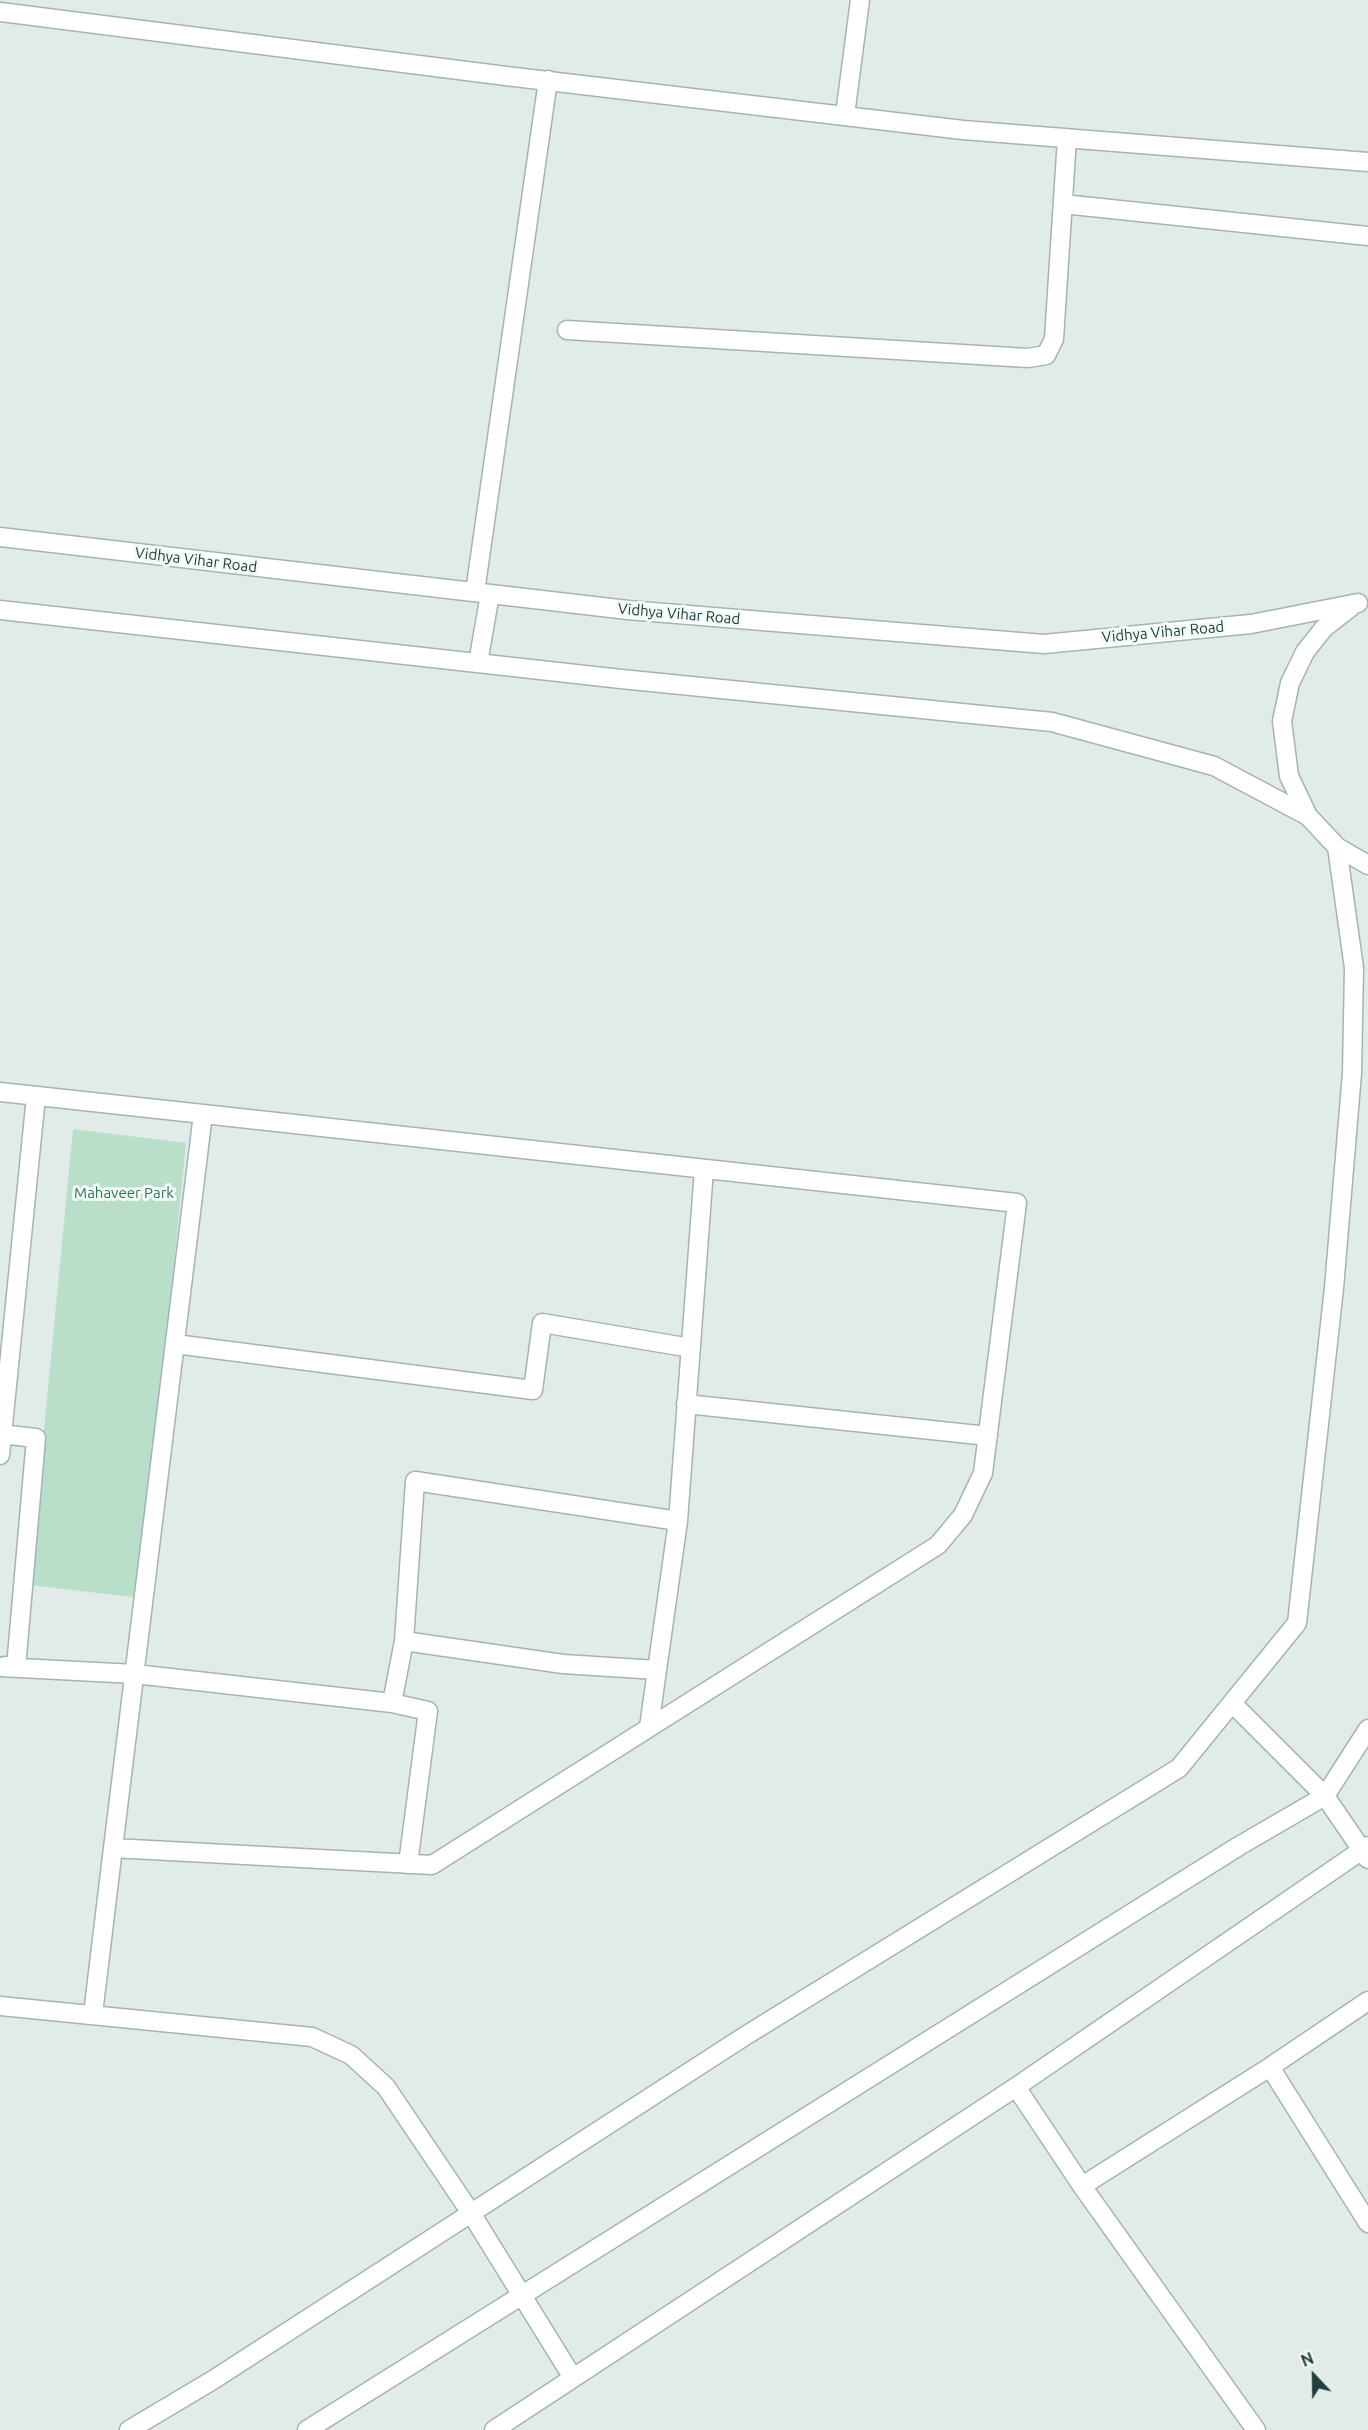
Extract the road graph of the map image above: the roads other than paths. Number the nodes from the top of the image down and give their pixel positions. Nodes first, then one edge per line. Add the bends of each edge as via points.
1 (860, 0) edge
2 (0, 12) edge
3 (548, 81) junction
4 (845, 116) junction
5 (1067, 138) junction
6 (1368, 162) edge
7 (1063, 204) junction
8 (1368, 236) edge
9 (567, 330) dead end
10 (0, 537) edge
11 (483, 593) junction
12 (1363, 600) edge
13 (0, 610) edge
14 (478, 663) junction
15 (1308, 816) junction
16 (1337, 847) junction
17 (1368, 865) edge
18 (0, 1092) edge
19 (36, 1096) junction
20 (203, 1114) junction
21 (704, 1168) junction
22 (175, 1344) junction
23 (691, 1348) junction
24 (686, 1404) junction
25 (1, 1434) edge
26 (988, 1436) junction
27 (0, 1455) edge
28 (678, 1521) junction
29 (404, 1641) junction
30 (0, 1667) edge
31 (657, 1670) junction
32 (135, 1674) junction
33 (392, 1703) junction
34 (1232, 1703) junction
35 (649, 1727) junction
36 (1368, 1729) edge
37 (1325, 1796) junction
38 (113, 1848) junction
39 (1366, 1852) edge
40 (408, 1864) junction
41 (1368, 2001) edge
42 (0, 2006) edge
43 (93, 2014) junction
44 (1270, 2067) junction
45 (1016, 2087) junction
46 (1082, 2186) junction
47 (471, 2213) junction
48 (1368, 2223) edge
49 (523, 2295) junction
50 (573, 2378) junction
51 (1247, 2427) edge
52 (129, 2430) edge
53 (307, 2430) edge
54 (494, 2430) edge

1 - 4 street
2 - 3 street
3 - 4 street
3 - 11 street
4 - 5 street
5 - 6 street
5 - 7 street
7 - 8 street
7 - 9 street via 1054,339 1046,355 1028,358
10 - 11 street, Vidhya Vihar Road
11 - 12 street, Vidhya Vihar Road via 628,610 1044,644 1251,624
11 - 14 street
12 - 15 street via 1324,628 1305,652 1290,683 1282,721 1288,776
13 - 14 street
14 - 15 street via 1052,723 1214,766
15 - 16 street
16 - 17 street
16 - 34 street via 1354,968 1352,1073 1334,1288 1298,1623
18 - 19 street
19 - 20 street
19 - 25 street
20 - 21 street
20 - 22 street
21 - 23 street
21 - 26 street via 1017,1203
22 - 23 street via 533,1390 542,1323
22 - 32 street
23 - 24 street
24 - 26 street
24 - 28 street
25 - 27 street
25 - 30 street via 36,1438 16,1666
26 - 35 street via 983,1473 963,1515 938,1545
28 - 29 street via 415,1481
28 - 31 street
29 - 31 street via 563,1664
29 - 33 street
30 - 32 street
31 - 35 street
32 - 33 street
32 - 38 street
33 - 40 street via 428,1711
34 - 37 street
34 - 47 street via 1179,1768 745,2036
35 - 40 street via 432,1865
36 - 37 street
37 - 39 street
37 - 49 street
38 - 40 street
38 - 43 street
39 - 45 street
41 - 44 street
42 - 43 street
43 - 47 street via 312,2037 351,2055 386,2088
44 - 46 street
44 - 48 street
45 - 46 street
45 - 50 street
46 - 51 street
47 - 49 street
47 - 52 street
49 - 50 street
49 - 53 street
50 - 54 street

